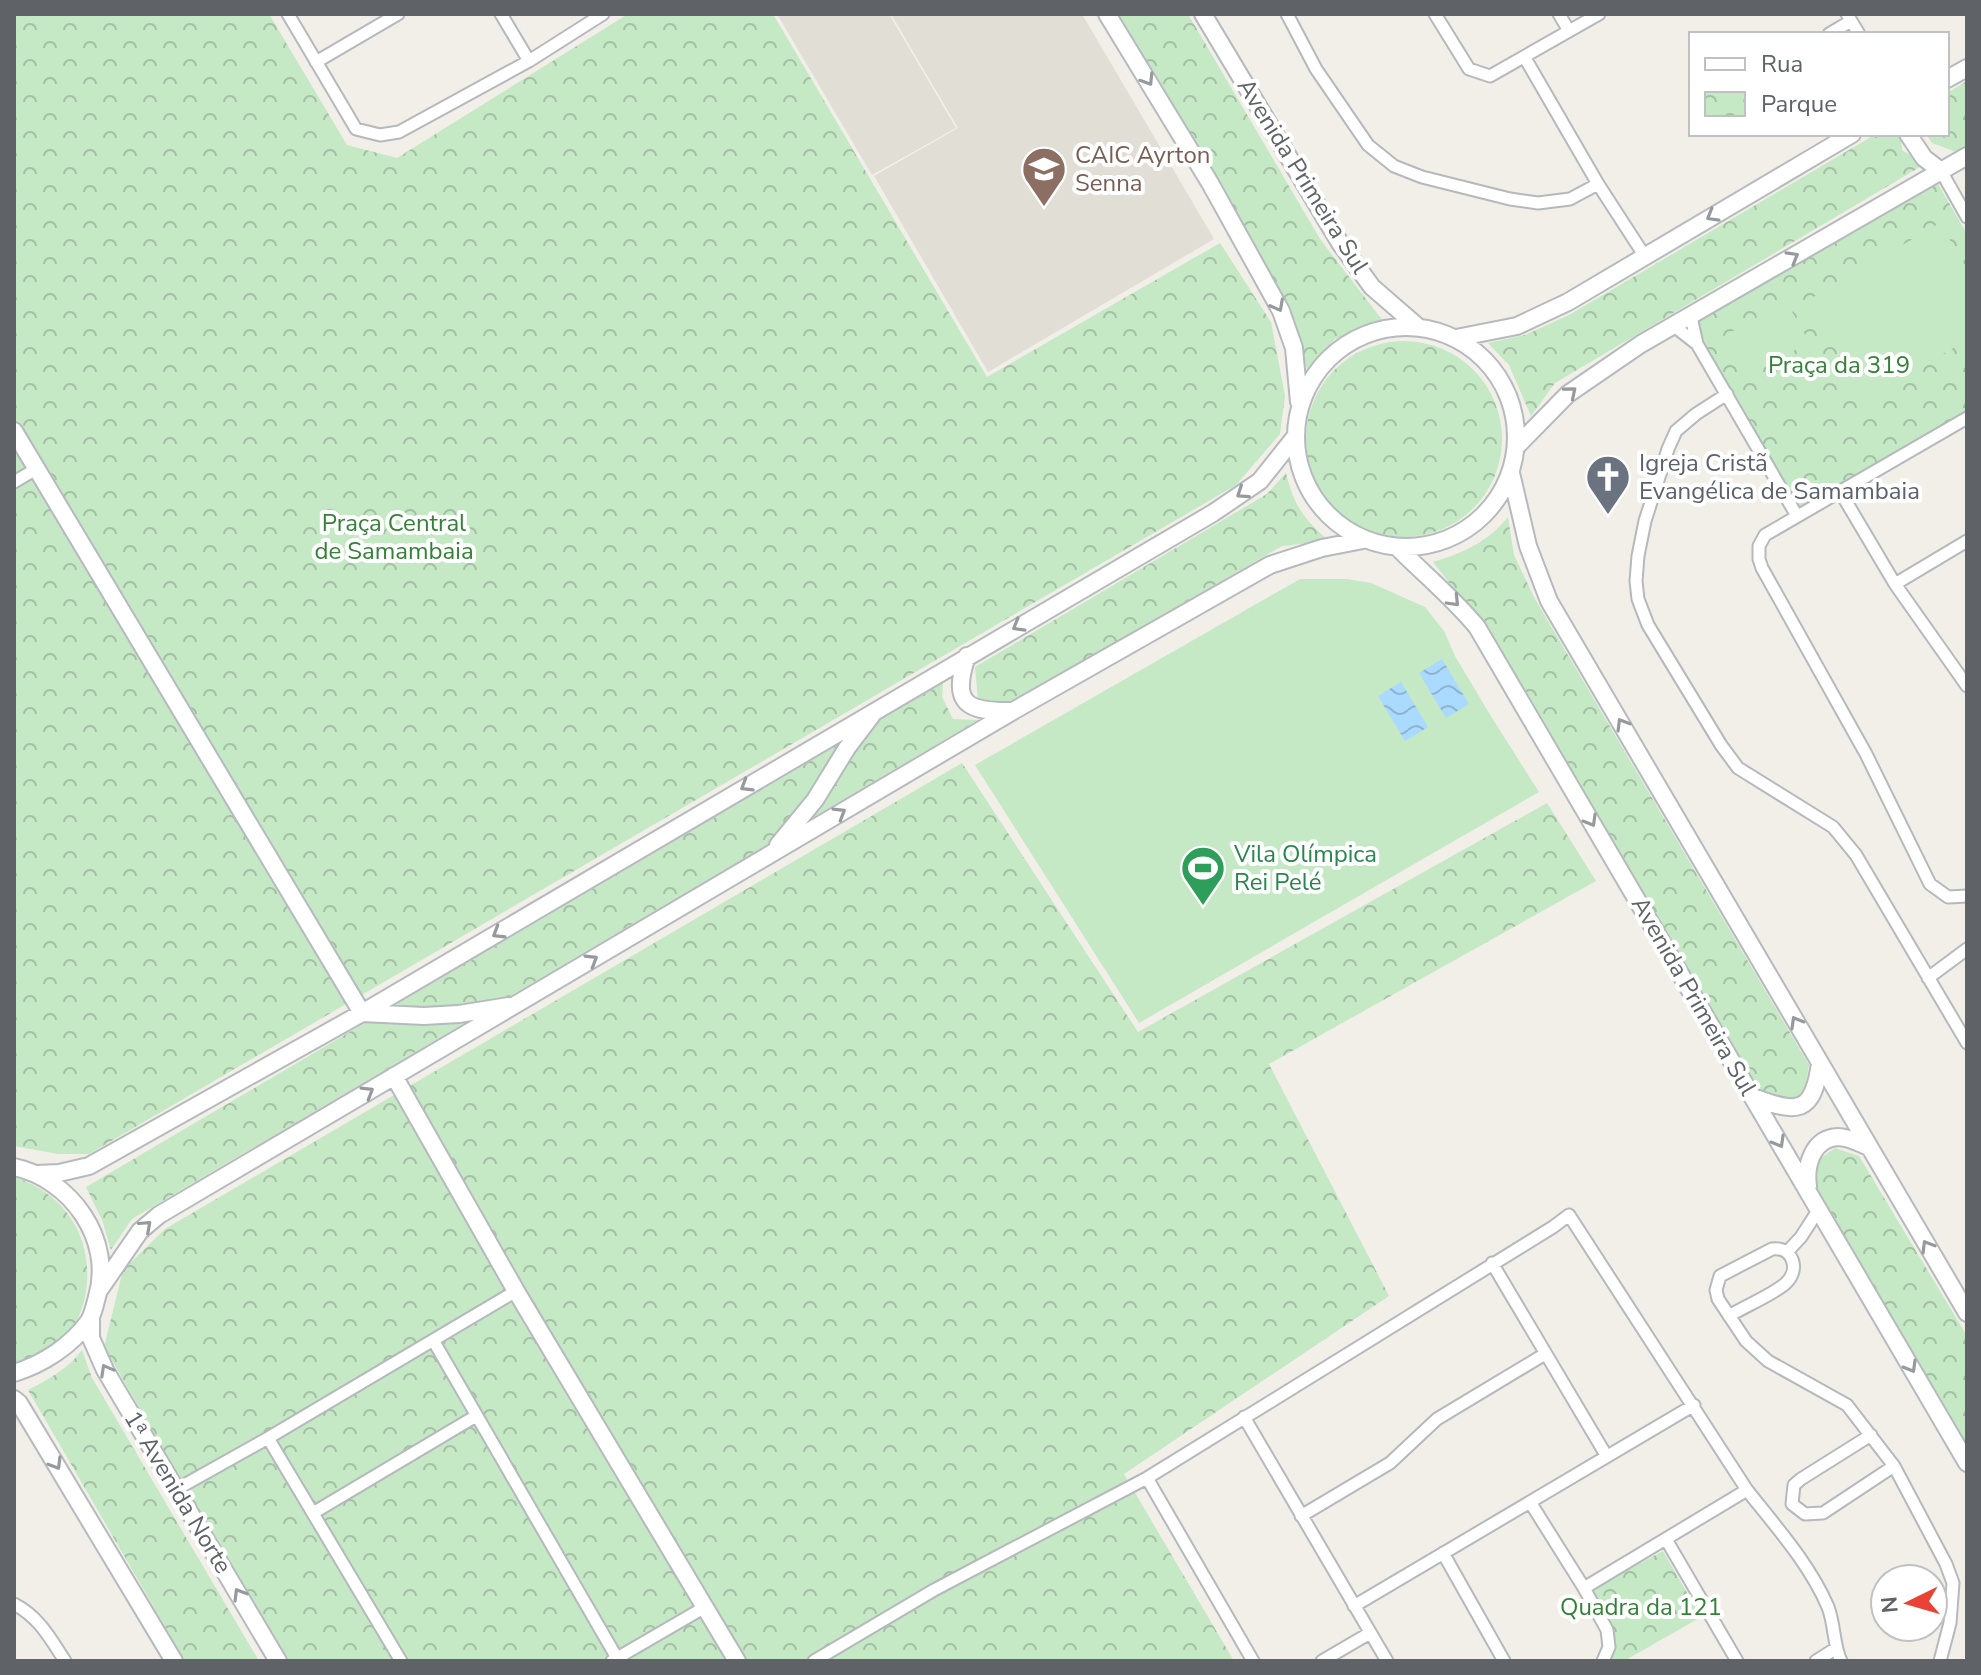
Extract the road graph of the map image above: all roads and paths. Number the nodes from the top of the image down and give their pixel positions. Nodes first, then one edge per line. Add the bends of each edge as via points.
1 (288, 14) edge
2 (398, 14) edge
3 (501, 14) edge
4 (603, 14) edge
5 (1107, 14) edge
6 (1203, 14) edge
7 (1287, 14) edge
8 (1435, 14) edge
9 (1559, 14) edge
10 (1599, 14) edge
11 (1849, 17) edge
12 (1569, 31) junction
13 (1831, 32) edge
14 (1525, 58) junction
15 (529, 61) junction
16 (316, 62) junction
17 (1967, 68) edge
18 (1949, 78) edge
19 (1849, 136) edge
20 (1909, 136) edge
21 (1967, 156) edge
22 (1941, 171) junction
23 (1598, 184) junction
24 (1967, 217) edge
25 (1644, 255) junction
26 (1691, 317) junction
27 (1417, 326) junction
28 (1674, 326) junction
29 (1456, 338) junction
30 (1697, 344) junction
31 (1727, 394) junction
32 (1299, 406) junction
33 (1967, 418) edge
34 (14, 431) edge
35 (1295, 437) junction
36 (1516, 447) junction
37 (36, 469) junction
38 (1511, 473) junction
39 (14, 482) edge
40 (1841, 493) junction
41 (1797, 516) junction
42 (1363, 540) junction
43 (1967, 541) edge
44 (1398, 548) junction
45 (1895, 584) junction
46 (967, 656) junction
47 (1966, 682) edge
48 (878, 708) junction
49 (1013, 711) junction
50 (769, 855) junction
51 (1967, 896) edge
52 (1967, 949) edge
53 (1928, 978) junction
54 (513, 1006) junction
55 (362, 1013) junction
56 (1967, 1043) edge
57 (1820, 1063) junction
58 (394, 1076) junction
59 (1753, 1097) junction
60 (1869, 1147) junction
61 (14, 1167) edge
62 (37, 1174) junction
63 (1809, 1192) junction
64 (1819, 1209) junction
65 (1788, 1251) junction
66 (1492, 1263) junction
67 (100, 1289) junction
68 (516, 1291) junction
69 (1967, 1313) edge
70 (1729, 1316) junction
71 (91, 1319) junction
72 (433, 1340) junction
73 (1545, 1354) junction
74 (14, 1373) edge
75 (14, 1399) edge
76 (1694, 1405) junction
77 (476, 1416) junction
78 (1244, 1417) junction
79 (1871, 1435) junction
80 (268, 1438) junction
81 (1606, 1455) junction
82 (1967, 1463) edge
83 (1894, 1466) junction
84 (1147, 1478) junction
85 (177, 1489) junction
86 (1747, 1490) junction
87 (1530, 1502) junction
88 (313, 1513) junction
89 (1301, 1516) junction
90 (1667, 1541) junction
91 (1443, 1553) junction
92 (1584, 1588) junction
93 (14, 1604) edge
94 (1354, 1606) junction
95 (705, 1607) junction
96 (1370, 1633) junction
97 (1835, 1649) junction
98 (614, 1659) edge
99 (65, 1661) edge
100 (174, 1661) edge
101 (278, 1661) edge
102 (401, 1661) edge
103 (737, 1661) edge
104 (814, 1661) edge
105 (1253, 1661) edge
106 (1322, 1661) edge
107 (1387, 1661) edge
108 (1504, 1661) edge
109 (1603, 1661) edge
110 (1737, 1661) edge
111 (1816, 1661) edge
112 (1841, 1661) edge
113 (1940, 1661) edge

1 - 16 street
2 - 16 street
3 - 15 street
4 - 15 street
5 -> 32 main road via 1281,311 1294,348
6 - 27 main road, Avenida Primeira Sul via 1340,243 1372,287
7 - 23 street via 1316,69 1368,145 1394,166 1538,203 1570,199
8 - 14 street via 1461,59 1477,73 1490,76
9 - 12 street
10 - 12 street
11 - 13 street
12 - 14 street
14 - 23 street
15 - 16 street via 399,132 380,135 356,129
17 - 18 main road
19 -> 25 main road
20 - 22 main road
21 - 22 main road
22 - 24 street
26 -> 22 main road
23 - 25 street
25 - 29 main road via 1517,326
26 - 28 main road
26 - 30 street
27 - 29 main road
27 - 32 main road via 1384,328 1354,339 1328,358
28 - 30 street
36 -> 28 main road via 1568,394
29 - 36 main road via 1483,357 1503,384 1514,414
30 - 31 street
31 - 41 street
31 - 53 street via 1676,431 1668,449 1640,544 1638,599 1648,625 1738,768 1833,827 1856,855
32 - 35 main road
33 - 40 street
34 - 37 main road
35 - 42 main road via 1300,471 1316,502
35 -> 46 main road via 1260,481 1213,513
36 - 38 main road
37 - 39 street
37 - 55 main road
38 - 44 main road via 1489,510 1455,537
57 -> 38 main road via 1549,601 1528,546
40 - 41 street
40 - 45 street
41 - 51 street via 1765,535 1759,546 1762,568 1866,754 1930,884 1948,897
42 - 44 main road
42 - 49 main road via 1270,565
43 - 45 street
44 -> 59 main road, Avenida Primeira Sul via 1477,627
45 - 47 street
46 - 48 main road
46 - 49 main road via 960,678 964,699 987,712
48 - 50 main road via 815,800
48 -> 55 main road
50 -> 49 main road
54 -> 50 main road
52 - 53 street
53 - 56 street
54 - 55 main road via 424,1016
54 - 58 main road
55 - 62 main road via 89,1166
57 - 59 main road via 1815,1092 1804,1103 1782,1107
57 - 60 main road
67 -> 58 main road via 140,1231 159,1215
58 - 68 main road
59 -> 63 main road, Avenida Primeira Sul
60 - 63 main road via 1840,1137 1816,1147 1807,1168
69 -> 60 main road
61 - 62 main road
62 - 67 main road via 65,1192 85,1216 100,1263
63 - 64 main road, Avenida Primeira Sul
64 - 65 street
64 -> 82 main road, Avenida Primeira Sul
65 - 70 street via 1794,1267 1786,1283
65 - 70 street via 1772,1249 1720,1276 1718,1299
66 - 73 street
66 - 76 street via 1569,1215
66 - 78 street
67 - 71 main road
68 - 72 street
68 - 95 main road
70 - 79 street via 1768,1361 1847,1405
71 - 74 main road via 49,1359
85 -> 71 main road, 1ᵃ Avenida Norte via 97,1355
72 - 77 street
72 - 80 street
73 - 81 street
73 - 89 street via 1437,1419 1390,1463
75 -> 100 main road
76 - 81 street
76 - 86 street
77 - 88 street
77 - 98 street
78 - 84 street
78 - 89 street
79 - 83 street
79 - 83 street via 1794,1485 1792,1504 1805,1514 1823,1513
80 - 85 street
80 - 88 street
81 - 87 street
83 - 113 street via 1953,1583
84 - 104 street via 934,1590
84 - 105 street
101 -> 85 main road, 1ᵃ Avenida Norte
86 - 90 street
86 - 97 street via 1816,1583 1832,1620
87 - 91 street
87 - 92 street
88 - 102 street
89 - 94 street
90 - 92 street
90 - 110 street
91 - 94 street
91 - 108 street
92 - 109 street via 1607,1630 1609,1647
93 - 99 street via 43,1626
94 - 96 street
95 - 98 street
95 - 103 main road
96 - 106 street
96 - 107 street
97 - 111 street
97 - 112 street

